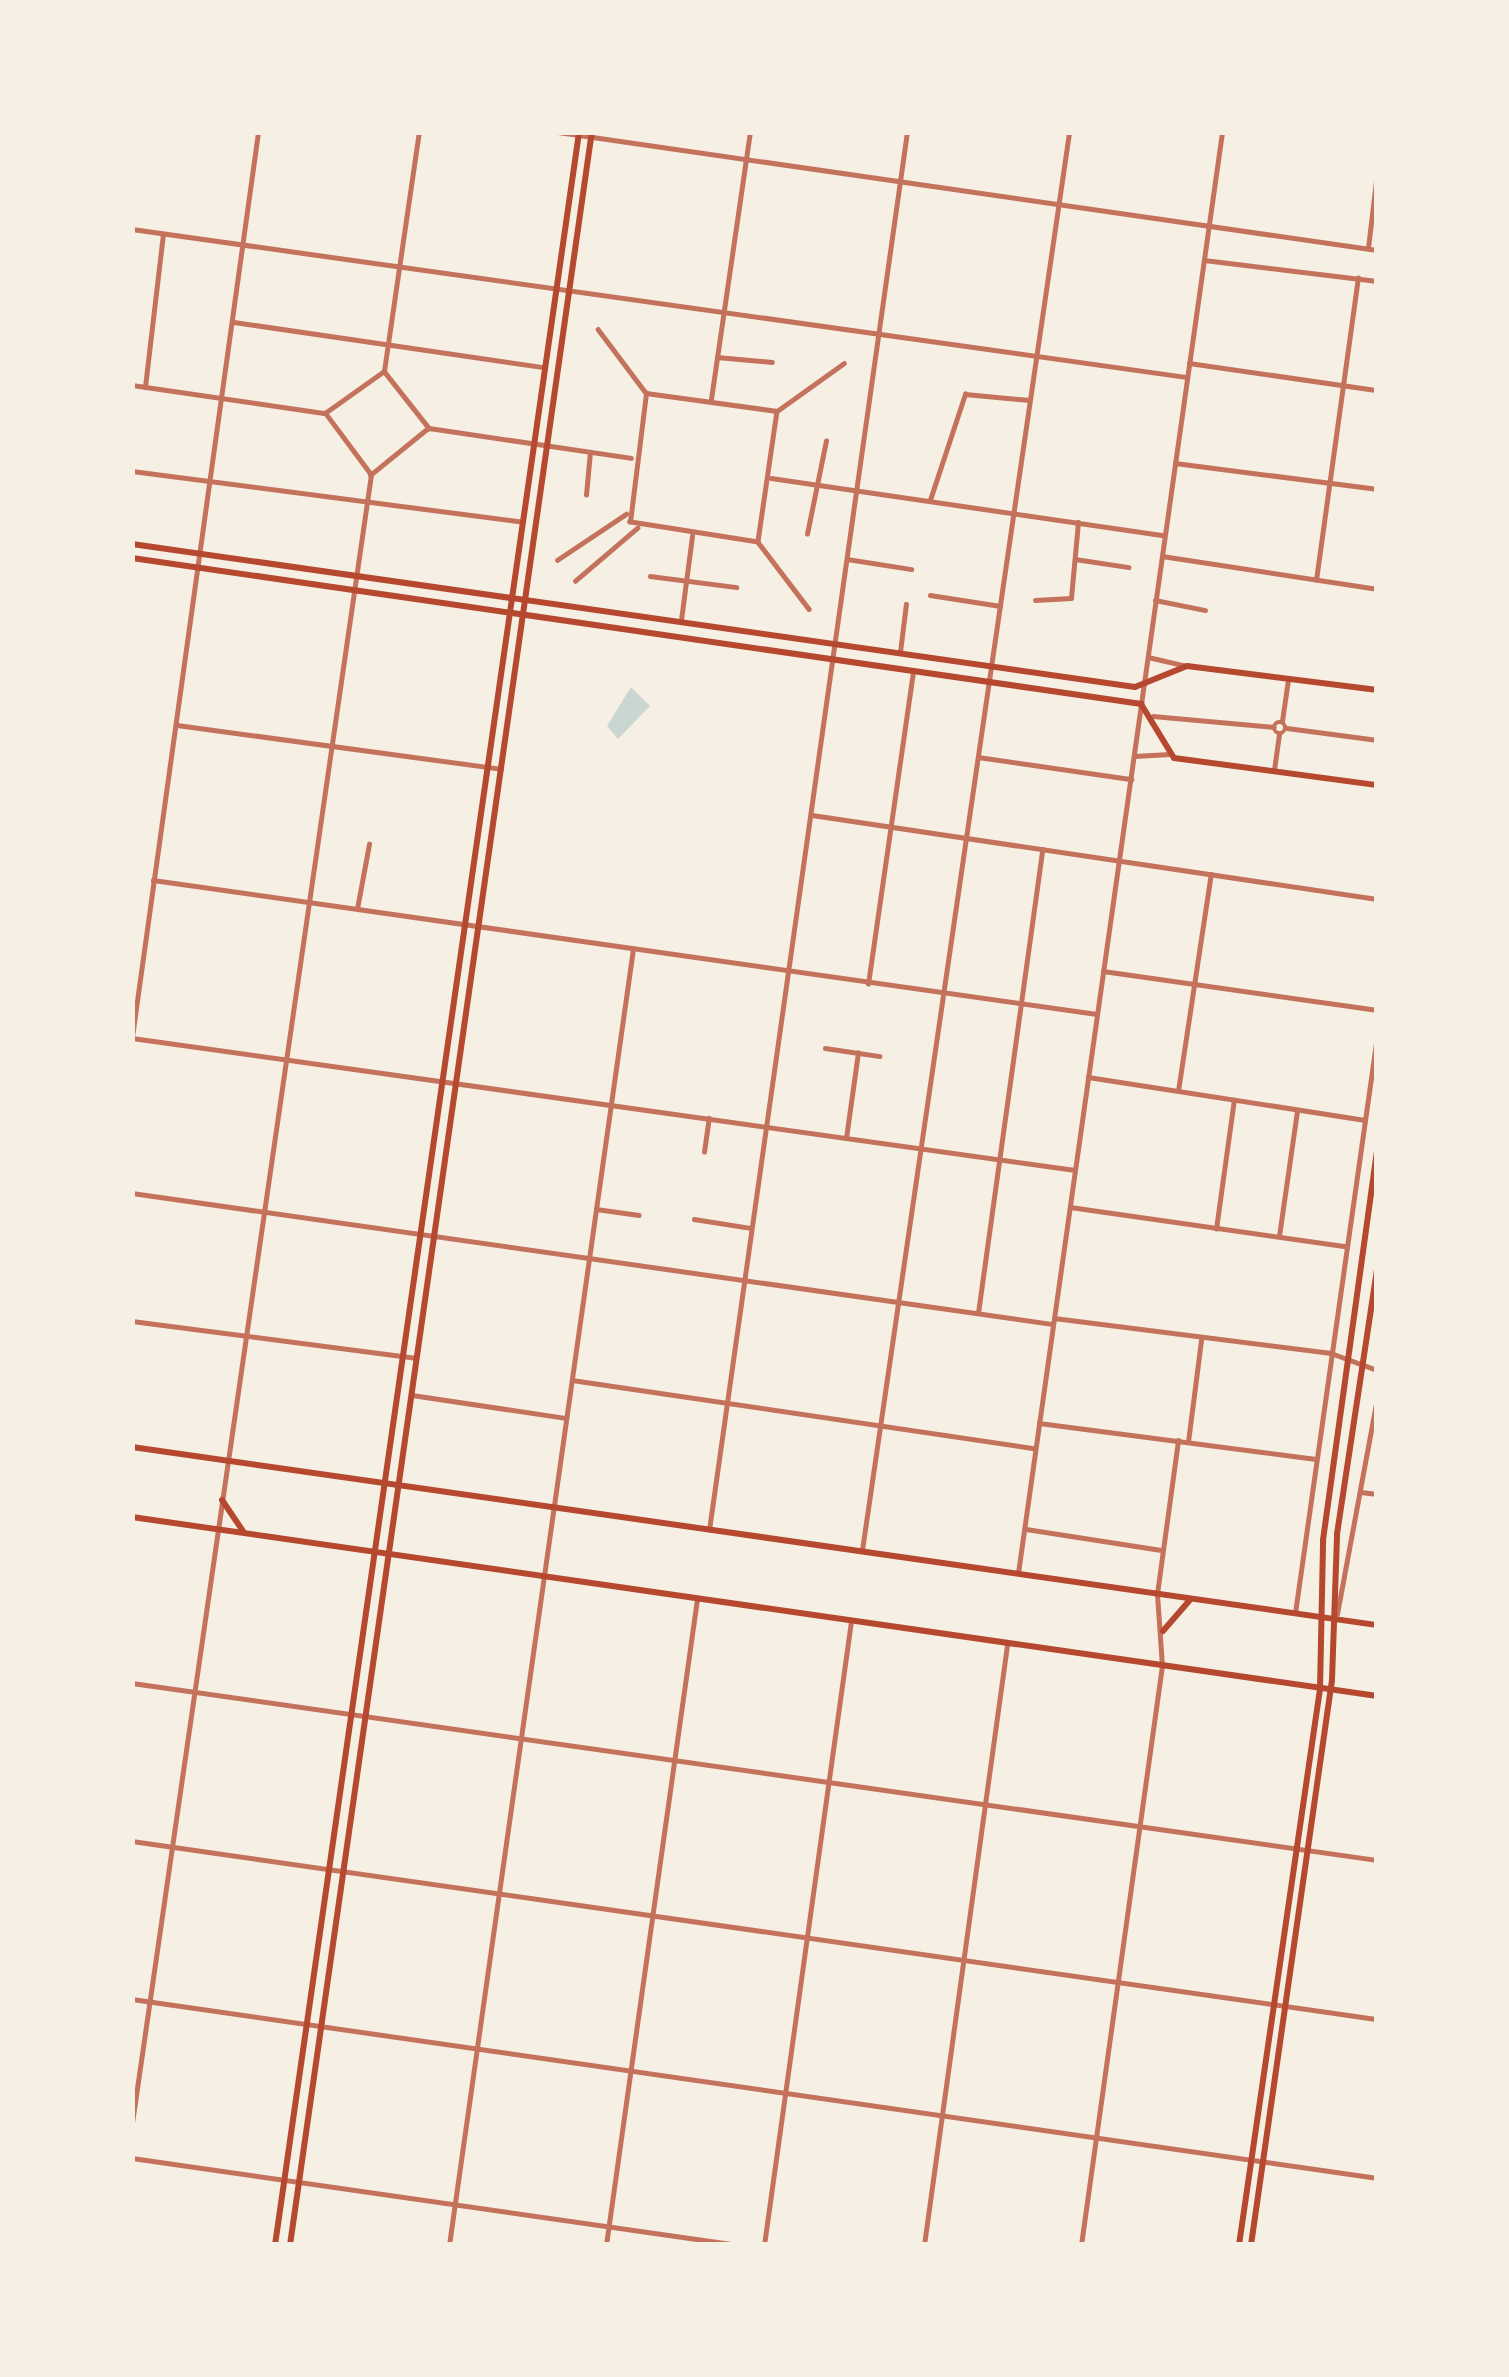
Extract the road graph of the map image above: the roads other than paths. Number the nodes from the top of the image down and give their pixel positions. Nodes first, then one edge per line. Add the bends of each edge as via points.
1 (258, 132) edge
2 (419, 132) edge
3 (559, 132) edge
4 (750, 132) edge
5 (908, 132) edge
6 (1069, 132) edge
7 (1222, 132) edge
8 (579, 134) edge
9 (591, 135) edge
10 (746, 160) junction
11 (1377, 172) edge
12 (901, 182) junction
13 (1058, 205) junction
14 (1209, 226) junction
15 (132, 229) edge
16 (163, 234) junction
17 (242, 244) junction
18 (1368, 248) junction
19 (1377, 250) edge
20 (1204, 260) junction
21 (399, 267) junction
22 (1358, 278) junction
23 (1377, 281) edge
24 (556, 289) junction
25 (569, 290) junction
26 (724, 312) junction
27 (234, 322) junction
28 (598, 329) dead end
29 (878, 334) junction
30 (388, 344) junction
31 (1036, 356) junction
32 (717, 357) junction
33 (772, 362) dead end
34 (844, 363) dead end
35 (1190, 363) junction
36 (544, 367) junction
37 (384, 370) junction
38 (1187, 377) junction
39 (1345, 385) junction
40 (132, 386) edge
41 (145, 387) junction
42 (1377, 390) edge
43 (646, 393) junction
44 (223, 399) junction
45 (711, 399) junction
46 (1030, 400) junction
47 (777, 411) junction
48 (325, 413) junction
49 (429, 428) junction
50 (826, 441) dead end
51 (533, 444) junction
52 (545, 445) junction
53 (590, 452) junction
54 (633, 458) junction
55 (1175, 463) junction
56 (132, 471) edge
57 (371, 475) junction
58 (771, 478) junction
59 (212, 481) junction
60 (1331, 482) junction
61 (815, 484) junction
62 (1377, 489) edge
63 (856, 490) junction
64 (586, 495) dead end
65 (930, 500) junction
66 (365, 504) junction
67 (1013, 513) junction
68 (626, 514) junction
69 (523, 521) junction
70 (1078, 523) junction
71 (637, 528) junction
72 (808, 534) dead end
73 (1165, 535) junction
74 (692, 536) junction
75 (758, 542) junction
76 (132, 544) edge
77 (200, 554) junction
78 (1162, 556) junction
79 (132, 558) edge
80 (1075, 559) junction
81 (557, 560) dead end
82 (847, 560) junction
83 (1128, 567) dead end
84 (198, 568) junction
85 (911, 569) dead end
86 (356, 576) junction
87 (650, 576) dead end
88 (686, 578) junction
89 (575, 580) dead end
90 (1316, 580) junction
91 (736, 587) dead end
92 (1377, 589) edge
93 (354, 591) junction
94 (930, 595) dead end
95 (513, 598) junction
96 (526, 600) junction
97 (1035, 600) dead end
98 (1155, 600) junction
99 (906, 604) dead end
100 (1000, 606) junction
101 (809, 609) dead end
102 (1205, 610) dead end
103 (511, 613) junction
104 (524, 616) junction
105 (682, 620) junction
106 (835, 643) junction
107 (900, 652) junction
108 (1148, 657) junction
109 (832, 660) junction
110 (991, 665) junction
111 (1187, 666) junction
112 (913, 671) junction
113 (1288, 680) junction
114 (989, 682) junction
115 (1144, 686) junction
116 (1377, 691) edge
117 (1141, 704) junction
118 (1153, 716) junction
119 (1282, 721) junction
120 (177, 725) junction
121 (1274, 727) junction
122 (1287, 728) junction
123 (1279, 734) junction
124 (1377, 740) edge
125 (330, 749) junction
126 (1170, 754) junction
127 (1134, 756) junction
128 (978, 757) junction
129 (490, 766) junction
130 (501, 769) junction
131 (1274, 772) junction
132 (1131, 779) junction
133 (1376, 784) edge
134 (812, 814) junction
135 (891, 826) junction
136 (966, 838) junction
137 (370, 844) dead end
138 (1042, 849) junction
139 (1119, 860) junction
140 (1211, 874) junction
141 (153, 880) junction
142 (1377, 899) edge
143 (309, 903) junction
144 (357, 909) junction
145 (465, 923) junction
146 (476, 924) junction
147 (633, 949) junction
148 (1103, 971) junction
149 (790, 973) junction
150 (868, 984) junction
151 (1195, 986) junction
152 (943, 994) junction
153 (1022, 1004) junction
154 (1377, 1010) edge
155 (1097, 1014) junction
156 (1377, 1036) edge
157 (132, 1038) edge
158 (825, 1048) dead end
159 (857, 1053) junction
160 (1376, 1053) edge
161 (879, 1056) dead end
162 (287, 1058) junction
163 (1088, 1078) junction
164 (442, 1080) junction
165 (454, 1082) junction
166 (1178, 1091) junction
167 (1234, 1100) junction
168 (611, 1103) junction
169 (1297, 1109) junction
170 (709, 1118) junction
171 (1365, 1120) junction
172 (767, 1127) junction
173 (846, 1138) junction
174 (921, 1148) junction
175 (704, 1152) dead end
176 (1377, 1153) edge
177 (999, 1159) junction
178 (1075, 1170) junction
179 (132, 1193) edge
180 (1070, 1207) junction
181 (596, 1209) junction
182 (265, 1214) junction
183 (639, 1215) dead end
184 (694, 1219) dead end
185 (751, 1228) junction
186 (1216, 1229) junction
187 (421, 1234) junction
188 (433, 1235) junction
189 (1279, 1236) junction
190 (1346, 1246) junction
191 (589, 1262) junction
192 (1377, 1269) edge
193 (742, 1281) junction
194 (898, 1304) junction
195 (978, 1314) junction
196 (132, 1321) edge
197 (1053, 1321) junction
198 (248, 1334) junction
199 (1202, 1338) junction
200 (1331, 1353) junction
201 (404, 1356) junction
202 (415, 1358) junction
203 (1346, 1358) junction
204 (1363, 1365) junction
205 (1377, 1370) edge
206 (572, 1380) junction
207 (411, 1395) junction
208 (1377, 1400) edge
209 (725, 1403) junction
210 (566, 1418) junction
211 (1039, 1423) junction
212 (880, 1425) junction
213 (1178, 1441) junction
214 (1188, 1442) junction
215 (132, 1447) edge
216 (1035, 1448) junction
217 (1316, 1459) junction
218 (229, 1461) junction
219 (383, 1484) junction
220 (396, 1486) junction
221 (1361, 1492) junction
222 (1377, 1494) edge
223 (223, 1500) junction
224 (554, 1508) junction
225 (132, 1517) edge
226 (1024, 1528) junction
227 (218, 1530) junction
228 (710, 1530) junction
229 (247, 1534) junction
230 (862, 1550) junction
231 (1162, 1550) junction
232 (374, 1552) junction
233 (386, 1554) junction
234 (1018, 1573) junction
235 (544, 1576) junction
236 (1157, 1594) junction
237 (698, 1598) junction
238 (1192, 1600) junction
239 (1295, 1614) junction
240 (1321, 1617) junction
241 (1335, 1619) junction
242 (851, 1621) junction
243 (1377, 1625) edge
244 (1163, 1631) junction
245 (1007, 1643) junction
246 (1162, 1666) junction
247 (132, 1683) edge
248 (1320, 1689) junction
249 (1331, 1689) junction
250 (195, 1692) junction
251 (1377, 1696) edge
252 (349, 1713) junction
253 (364, 1715) junction
254 (521, 1738) junction
255 (675, 1760) junction
256 (829, 1782) junction
257 (985, 1804) junction
258 (1139, 1826) junction
259 (132, 1841) edge
260 (171, 1847) junction
261 (1296, 1849) junction
262 (1306, 1850) junction
263 (1377, 1860) edge
264 (327, 1869) junction
265 (342, 1871) junction
266 (499, 1894) junction
267 (652, 1916) junction
268 (807, 1938) junction
269 (963, 1961) junction
270 (1118, 1983) junction
271 (132, 1999) edge
272 (149, 2001) junction
273 (1272, 2005) junction
274 (1285, 2006) junction
275 (1377, 2019) edge
276 (306, 2024) junction
277 (320, 2026) junction
278 (477, 2048) junction
279 (631, 2071) junction
280 (785, 2093) junction
281 (942, 2115) junction
282 (132, 2123) edge
283 (1096, 2138) junction
284 (132, 2158) edge
285 (1250, 2160) junction
286 (1263, 2162) junction
287 (1377, 2178) edge
288 (284, 2180) junction
289 (299, 2182) junction
290 (454, 2204) junction
291 (608, 2226) junction
292 (275, 2245) edge
293 (290, 2245) edge
294 (449, 2245) edge
295 (606, 2245) edge
296 (738, 2245) edge
297 (764, 2245) edge
298 (924, 2245) edge
299 (1081, 2245) edge
300 (1239, 2245) edge
301 (1251, 2245) edge

1 - 17 street
2 - 21 street
3 - 8 street
4 - 10 street
5 - 12 street
6 - 13 street
7 - 14 street
8 - 9 street
8 - 24 main road
9 - 10 street
9 - 25 main road
10 - 12 street
10 - 26 street
11 - 18 street
12 - 13 street
12 - 29 street
13 - 14 street
13 - 31 street
14 - 18 street
14 - 20 street
15 - 16 street
16 - 17 street
16 - 41 street
17 - 21 street
17 - 27 street
18 - 19 street
20 - 22 street
20 - 35 street
21 - 24 street
21 - 30 street
22 - 23 street
22 - 39 street
24 - 25 street
24 - 36 main road
25 - 26 street
25 - 52 main road
26 - 29 street
26 - 32 street
27 - 30 street
27 - 44 street
28 - 43 street
29 - 31 street
29 - 63 street
30 - 36 street
30 - 37 street
31 - 38 street
31 - 46 street
32 - 33 street
32 - 45 street
34 - 47 street
35 - 38 street
35 - 39 street
36 - 51 main road
37 - 48 street
37 - 49 street
38 - 55 street
39 - 42 street
39 - 60 street
40 - 41 street
41 - 44 street
43 - 45 street
43 - 54 street
44 - 48 street
44 - 59 street
45 - 47 street
46 - 65 street via 964,394
46 - 67 street
47 - 58 street
48 - 57 street
49 - 51 street
49 - 57 street
50 - 61 street
51 - 52 street
51 - 69 main road
52 - 53 street
52 - 96 main road
53 - 54 street
53 - 64 street
54 - 68 street
55 - 60 street
55 - 73 street
56 - 59 street
57 - 66 street
58 - 61 street
58 - 75 street
59 - 66 street
59 - 77 street
60 - 62 street
60 - 90 street
61 - 63 street
61 - 72 street
63 - 65 street
63 - 82 street
65 - 67 street
66 - 69 street
66 - 86 street
67 - 70 street
67 - 100 street
68 - 71 street
68 - 81 street
69 - 95 main road
70 - 73 street
70 - 80 street
71 - 74 street
71 - 89 street
73 - 78 street
74 - 75 street
74 - 88 street
75 - 101 street
76 - 77 main road
77 - 84 street
77 - 86 main road
78 - 90 street
78 - 98 street
79 - 84 main road
80 - 83 street
80 - 97 street via 1071,598
82 - 85 street
82 - 106 street
84 - 93 main road
84 - 120 street
86 - 93 street
86 - 95 main road
87 - 88 street
88 - 91 street
88 - 105 street
90 - 92 street
93 - 103 main road
93 - 125 street
94 - 100 street
95 - 96 main road
95 - 103 main road
96 - 104 main road
96 - 105 main road
98 - 102 street
98 - 108 street
99 - 107 street
100 - 110 street
103 - 104 main road
103 - 129 main road
104 - 109 main road
104 - 130 main road
105 - 106 main road
106 - 107 main road
106 - 109 street
107 - 110 main road
108 - 111 street
108 - 115 street
109 - 112 main road
109 - 134 street
110 - 114 street
110 - 115 main road
111 - 113 main road
111 - 115 main road
112 - 114 main road
112 - 135 street
113 - 116 main road
113 - 119 street
114 - 117 main road
114 - 128 street
115 - 117 street
117 - 118 main road
117 - 127 street
118 - 121 street
118 - 126 main road
119 - 121 street
119 - 122 street
120 - 125 street
120 - 141 street
121 - 123 street
122 - 123 street
122 - 124 street
123 - 131 street
125 - 129 street
125 - 143 street
126 - 127 street
126 - 131 main road
127 - 132 street
128 - 132 street
128 - 136 street
129 - 130 street
129 - 145 main road
130 - 146 main road
131 - 133 main road
132 - 139 street
134 - 135 street
134 - 149 street
135 - 136 street
135 - 150 street
136 - 138 street
136 - 152 street
137 - 144 street
138 - 139 street
138 - 153 street
139 - 140 street
139 - 148 street
140 - 142 street
140 - 151 street
141 - 143 street
141 - 157 street
143 - 144 street
143 - 162 street
144 - 145 street
145 - 146 street
145 - 164 main road
146 - 147 street
146 - 165 main road
147 - 149 street
147 - 168 street
148 - 151 street
148 - 155 street
149 - 150 street
149 - 172 street
150 - 152 street
151 - 154 street
151 - 166 street
152 - 153 street
152 - 174 street
153 - 155 street
153 - 177 street
155 - 163 street
156 - 160 street
157 - 162 street
158 - 159 street
159 - 161 street
159 - 173 street
160 - 171 street
162 - 164 street
162 - 182 street
163 - 166 street
163 - 178 street
164 - 165 street
164 - 187 main road
165 - 168 street
165 - 188 main road
166 - 167 street
167 - 169 street
167 - 186 street
168 - 170 street
168 - 181 street
169 - 171 street
169 - 189 street
170 - 172 street
170 - 175 street
171 - 190 street
172 - 173 street
172 - 185 street
173 - 174 street
174 - 177 street
174 - 194 street
176 - 203 main road
177 - 178 street
177 - 195 street
178 - 180 street
179 - 182 street
180 - 186 street
180 - 197 street
181 - 183 street
181 - 191 street
182 - 187 street
182 - 198 street
184 - 185 street
185 - 193 street
186 - 189 street
187 - 188 street
187 - 201 main road
188 - 191 street
188 - 202 main road
189 - 190 street
190 - 200 street
191 - 193 street
191 - 206 street
192 - 204 main road
193 - 194 street
193 - 209 street
194 - 195 street
194 - 212 street
195 - 197 street
196 - 198 street
197 - 199 street
197 - 211 street
198 - 201 street
198 - 218 street
199 - 200 street
199 - 214 street
200 - 203 street
200 - 217 street
201 - 202 street
201 - 219 main road
202 - 207 main road
203 - 204 street
203 - 240 main road
204 - 205 street
204 - 241 main road via 1337,1534
206 - 209 street
206 - 210 street
207 - 210 street
207 - 220 main road
208 - 221 street
209 - 212 street
209 - 228 street
210 - 224 street
211 - 213 street
211 - 216 street
212 - 216 street
212 - 230 street
213 - 214 street
213 - 231 street
214 - 217 street
215 - 218 main road
216 - 226 street
217 - 239 street
218 - 219 main road
218 - 223 street
219 - 220 main road
219 - 232 main road
220 - 224 main road
220 - 233 main road
221 - 222 street
221 - 241 street
223 - 227 street
223 - 229 main road
224 - 228 main road
224 - 235 street
225 - 227 main road
226 - 231 street
226 - 234 street
227 - 229 main road
227 - 250 street
228 - 230 main road
229 - 232 main road
230 - 234 main road
231 - 236 street
232 - 233 main road
232 - 252 main road
233 - 235 main road
233 - 253 main road
234 - 236 main road
235 - 237 main road
235 - 254 street
236 - 238 main road
236 - 244 street
237 - 242 main road
237 - 255 street
238 - 239 main road
238 - 244 main road via 1173,1611
239 - 240 main road
240 - 241 main road
240 - 248 main road
241 - 243 main road
241 - 249 main road
242 - 245 main road
242 - 256 street
244 - 246 street
245 - 246 main road
245 - 257 street
246 - 248 main road
246 - 258 street
247 - 250 street
248 - 249 main road
248 - 261 main road
249 - 251 main road
249 - 262 main road
250 - 252 street
250 - 260 street
252 - 253 street
252 - 264 main road
253 - 254 street
253 - 265 main road
254 - 255 street
254 - 266 street
255 - 256 street
255 - 267 street
256 - 257 street
256 - 268 street
257 - 258 street
257 - 269 street
258 - 261 street
258 - 270 street
259 - 260 street
260 - 264 street
260 - 272 street
261 - 262 street
261 - 273 main road
262 - 263 street
262 - 274 main road
264 - 265 street
264 - 276 main road
265 - 266 street
265 - 277 main road
266 - 267 street
266 - 278 street
267 - 268 street
267 - 279 street
268 - 269 street
268 - 280 street
269 - 270 street
269 - 281 street
270 - 273 street
270 - 283 street
271 - 272 street
272 - 276 street
272 - 282 street
273 - 274 street
273 - 285 main road
274 - 275 street
274 - 286 main road
276 - 277 street
276 - 288 main road
277 - 278 street
277 - 289 main road
278 - 279 street
278 - 290 street
279 - 280 street
279 - 291 street
280 - 281 street
280 - 297 street
281 - 283 street
281 - 298 street
283 - 285 street
283 - 299 street
284 - 288 street
285 - 286 street
285 - 300 main road
286 - 287 street
286 - 301 main road
288 - 289 street
288 - 292 main road
289 - 290 street
289 - 293 main road
290 - 291 street
290 - 294 street
291 - 295 street
291 - 296 street

